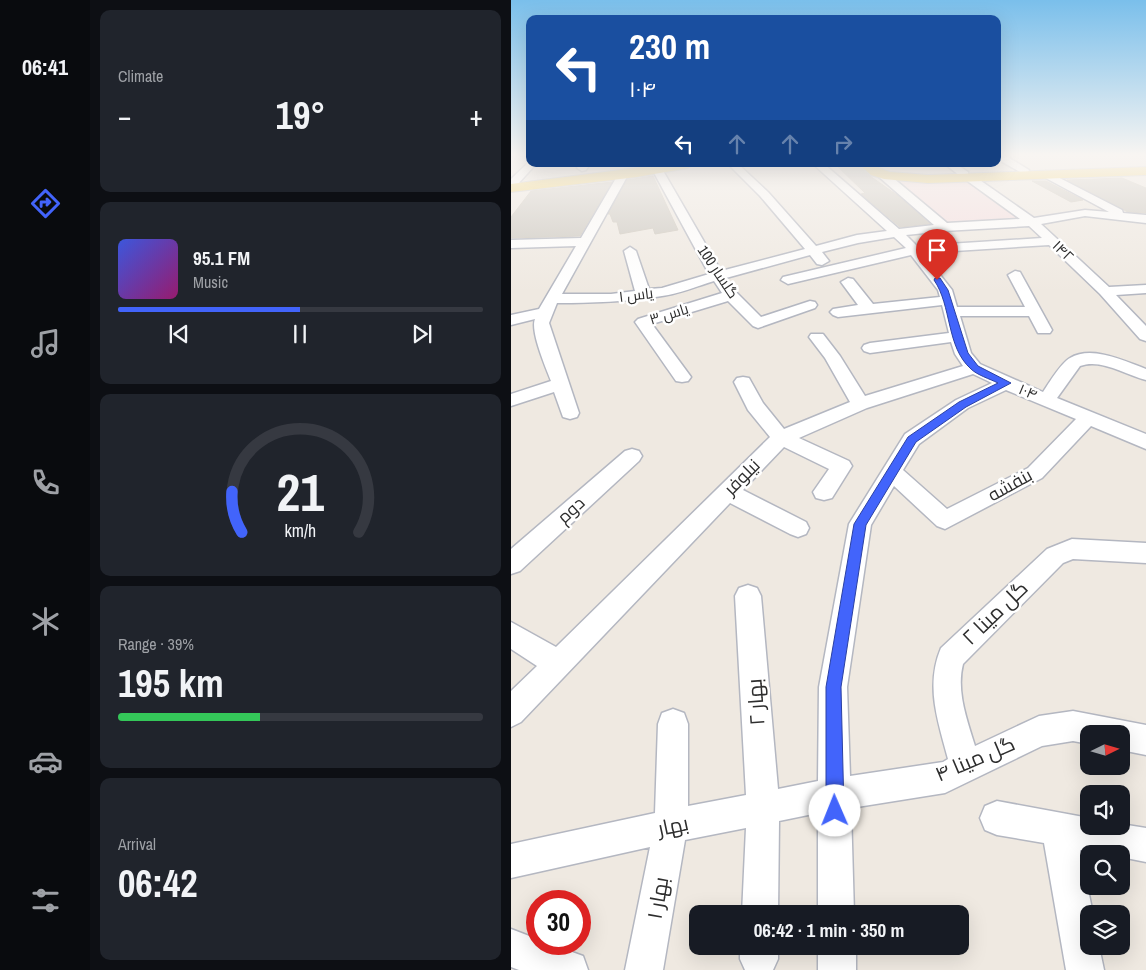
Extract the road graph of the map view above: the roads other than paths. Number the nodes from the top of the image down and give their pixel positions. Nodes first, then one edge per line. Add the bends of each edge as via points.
1 (608, 201) edge
2 (679, 201) edge
3 (770, 201) edge
4 (860, 201) edge
5 (916, 201) edge
6 (1003, 201) edge
7 (1098, 201) edge
8 (1118, 212) dead end
9 (1146, 219) edge
10 (1032, 222) junction
11 (944, 227) junction
12 (896, 233) junction
13 (1052, 241) junction
14 (585, 242) junction
15 (517, 244) edge
16 (914, 250) junction
17 (630, 251) dead end
18 (813, 252) junction
19 (511, 259) edge
20 (831, 270) junction
21 (1015, 275) dead end
22 (717, 276) junction
23 (788, 280) dead end
24 (848, 282) dead end
25 (1146, 289) edge
26 (1105, 292) junction
27 (645, 295) junction
28 (731, 295) junction
29 (810, 304) dead end
30 (548, 306) junction
31 (950, 306) junction
32 (869, 309) junction
33 (838, 312) dead end
34 (1034, 312) junction
35 (511, 320) edge
36 (1044, 330) dead end
37 (959, 336) junction
38 (1146, 336) edge
39 (817, 337) dead end
40 (870, 348) dead end
41 (974, 368) junction
42 (1146, 375) edge
43 (682, 377) dead end
44 (743, 382) dead end
45 (1006, 383) junction
46 (561, 384) junction
47 (511, 400) edge
48 (1046, 400) junction
49 (861, 404) junction
50 (570, 412) dead end
51 (1088, 418) junction
52 (781, 438) junction
53 (1146, 442) edge
54 (632, 456) dead end
55 (892, 472) junction
56 (727, 492) junction
57 (824, 492) dead end
58 (798, 528) dead end
59 (1146, 553) edge
60 (511, 564) edge
61 (748, 596) dead end
62 (511, 634) edge
63 (557, 663) junction
64 (511, 712) edge
65 (673, 724) dead end
66 (1080, 727) edge
67 (1130, 737) edge
68 (1146, 740) edge
69 (966, 766) junction
70 (835, 794) junction
71 (763, 808) junction
72 (997, 818) dead end
73 (671, 826) junction
74 (1059, 830) junction
75 (1146, 846) edge
76 (511, 862) edge
77 (760, 905) edge
78 (836, 905) edge
79 (511, 948) edge
80 (837, 955) edge
81 (569, 970) edge
82 (644, 970) edge
83 (837, 970) edge
84 (1085, 970) edge

1 - 14 street
2 - 22 street, گلسار 100
3 - 18 street
4 - 12 street
5 - 11 street
6 - 10 street, ۱۴۲
7 - 8 street
9 - 10 street via 1085,213
10 - 11 street
10 - 13 street, ۱۴۲
11 - 12 street
12 - 16 street
12 - 18 street, یاس ۱ via 857,239
13 - 16 street
13 - 26 street, ۱۴۲
14 - 15 street
14 - 30 street
15 - 19 street
16 - 20 street
16 - 31 street via 945,290
17 - 27 street
18 - 20 street
18 - 22 street, یاس ۱
20 - 23 street
21 - 34 street
22 - 27 street, یاس ۱
22 - 28 street, گلسار 100
24 - 32 street
25 - 26 street
26 - 38 street, ۱۴۲
27 - 30 street, یاس ۱
28 - 29 street, گلسار 100 via 758,323
28 - 43 street, یاس ۳ via 643,322
30 - 35 street, یاس ۱
30 - 46 street via 541,323
31 - 32 street
31 - 34 street
31 - 37 street
32 - 33 street
34 - 36 street
37 - 40 street
37 - 41 street via 963,354
39 - 49 street
41 - 45 street, ۱۰۴
41 - 49 street, نیلوفر
42 - 48 street via 1097,358 1079,358
44 - 52 street via 755,406
45 - 48 street, ۱۰۴
45 - 55 street via 963,404 912,439
46 - 47 street
46 - 50 street
48 - 51 street, ۱۰۴
49 - 52 street, نیلوفر
51 - 53 street, ۱۰۴
51 - 55 street, بنفشه via 1035,473 945,520
52 - 56 street, نیلوفر
52 - 57 street via 842,466
54 - 60 street, دوم
55 - 70 street via 860,524 833,687
56 - 58 street
56 - 63 street, نیلوفر
59 - 69 street, گل مینا ۲ via 1072,549 1055,556 951,656 945,689
61 - 71 street, بهار ۲
62 - 63 street
63 - 64 street, نیلوفر
65 - 73 street, بهار ۱
66 - 69 street, گل مینا ۴ via 1039,731
67 - 68 street
69 - 70 street, گل مینا ۴ via 945,777
70 - 71 street, بهار
70 - 78 street
71 - 73 street, بهار
71 - 77 street, بهار ۲
72 - 74 street
73 - 76 street, بهار
73 - 82 street, بهار ۱
74 - 75 street
74 - 84 street
79 - 81 street
80 - 83 street

